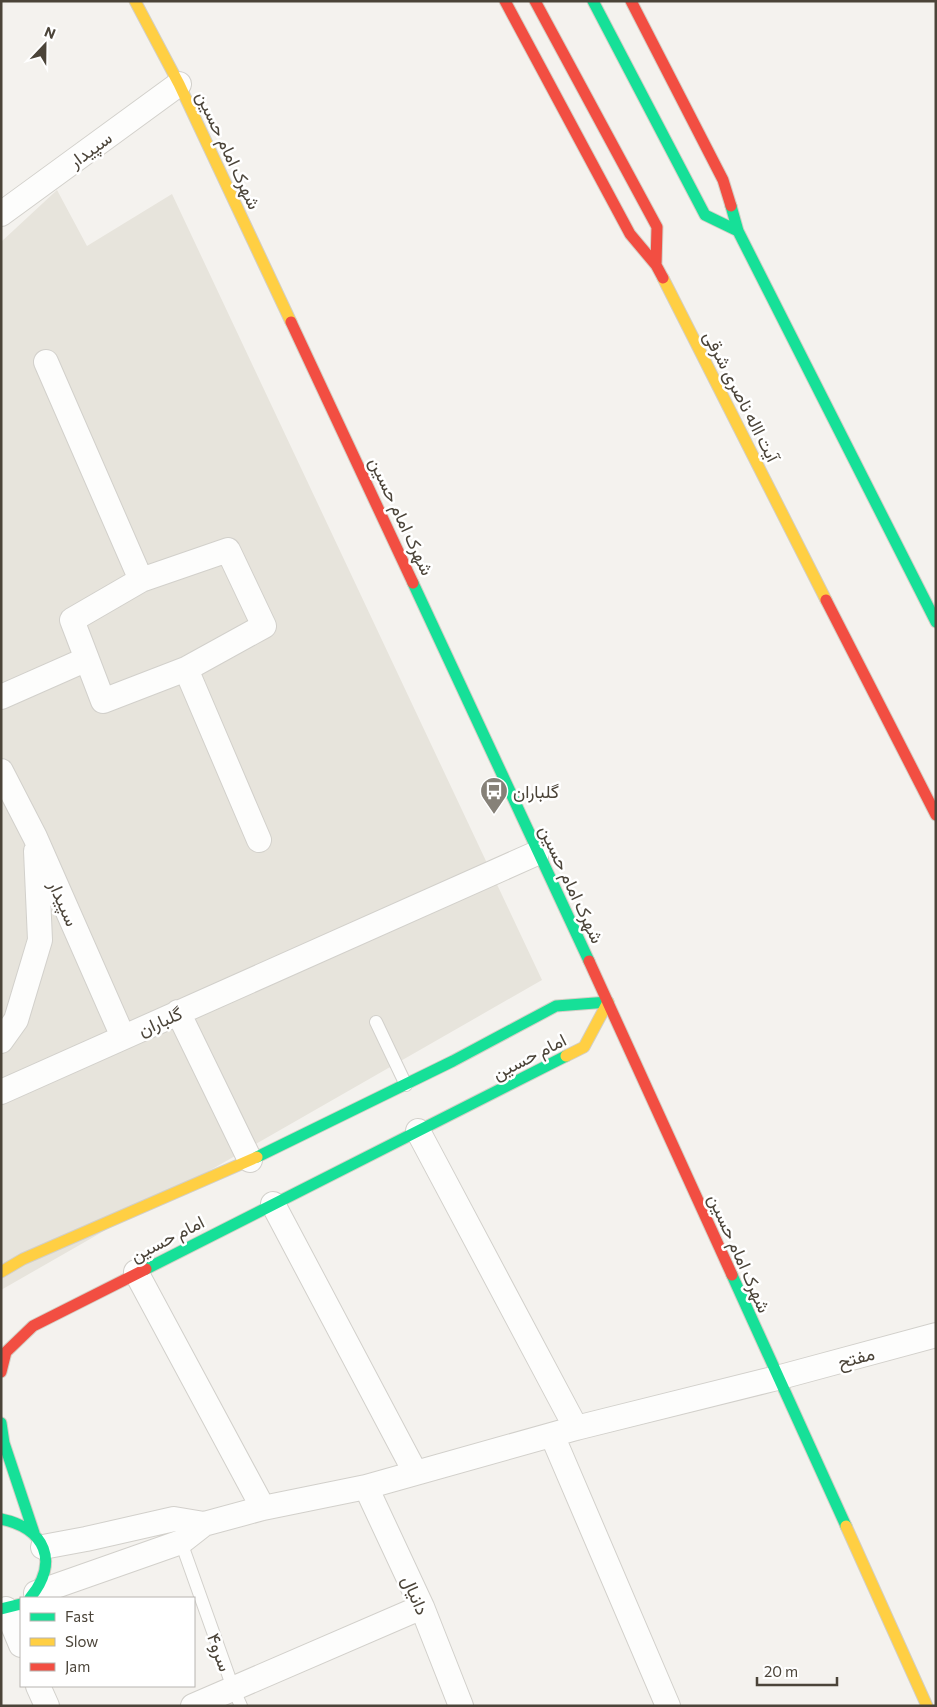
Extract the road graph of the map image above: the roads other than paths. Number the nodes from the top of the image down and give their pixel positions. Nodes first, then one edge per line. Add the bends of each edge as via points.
1 (135, 1) edge
2 (504, 1) edge
3 (535, 1) edge
4 (593, 1) edge
5 (632, 1) edge
6 (179, 84) junction
7 (1, 214) edge
8 (738, 231) junction
9 (656, 266) junction
10 (46, 362) dead end
11 (141, 580) junction
12 (936, 622) edge
13 (87, 659) junction
14 (186, 669) junction
15 (1, 697) edge
16 (1, 771) edge
17 (936, 815) edge
18 (35, 837) junction
19 (259, 840) dead end
20 (538, 853) junction
21 (608, 1002) junction
22 (178, 1012) junction
23 (376, 1022) dead end
24 (123, 1037) junction
25 (1, 1041) edge
26 (406, 1085) junction
27 (1, 1092) edge
28 (418, 1131) junction
29 (250, 1160) junction
30 (273, 1204) junction
31 (1, 1272) edge
32 (136, 1272) junction
33 (936, 1335) edge
34 (1, 1372) edge
35 (777, 1378) junction
36 (1, 1423) edge
37 (576, 1428) junction
38 (552, 1435) junction
39 (415, 1472) junction
40 (366, 1487) junction
41 (263, 1508) junction
42 (1, 1519) edge
43 (204, 1524) junction
44 (38, 1540) junction
45 (181, 1542) junction
46 (24, 1597) edge
47 (35, 1597) edge
48 (16, 1604) edge
49 (422, 1607) junction
50 (20, 1637) edge
51 (38, 1687) edge
52 (237, 1697) edge
53 (47, 1706) edge
54 (192, 1706) edge
55 (461, 1706) edge
56 (668, 1706) edge
57 (926, 1706) edge

1 - 6 main road, شهرک امام حسین
2 - 9 main road, آیت االه ناصری شرقی via 630,234
3 - 9 main road via 657,227
4 - 8 main road via 705,216
5 - 8 main road via 723,180
6 - 7 street, سپیدار
6 - 20 main road, شهرک امام حسین
8 - 12 main road
9 - 17 main road, آیت االه ناصری شرقی
10 - 11 street
11 - 13 street via 72,620
11 - 14 street via 228,550 264,626
13 - 14 street via 103,701
13 - 15 street
14 - 19 street
16 - 18 street, سپیدار
18 - 24 street, سپیدار
18 - 25 street via 40,940 16,1020
20 - 21 main road, شهرک امام حسین
20 - 22 street, گلباران
21 - 26 main road, امام حسین via 556,1006
21 - 28 main road, امام حسین via 584,1048
21 - 35 main road, شهرک امام حسین
22 - 24 street, گلباران
22 - 29 street
23 - 26 lane
24 - 27 street, گلباران
26 - 29 main road, امام حسین
28 - 30 main road, امام حسین
28 - 37 street
29 - 31 main road, امام حسین via 23,1259
30 - 32 main road, امام حسین
30 - 39 street
32 - 34 main road, امام حسین via 33,1326 6,1352
32 - 41 street
33 - 35 street, مفتح
35 - 37 street, مفتح
35 - 57 main road, شهرک امام حسین
36 - 44 main road via 4,1443
37 - 38 street, مفتح
38 - 39 street, مفتح
38 - 56 street
39 - 40 street, مفتح
40 - 41 street, مفتح
40 - 49 street, دانیال
41 - 43 street, مفتح
42 - 44 main road via 23,1524
43 - 44 street via 174,1519 86,1539
43 - 45 street
44 - 46 main road via 46,1558 46,1571 42,1582
45 - 47 street
45 - 52 lane, سرو۴
48 - 50 street
49 - 52 street
49 - 55 street, دانیال
51 - 53 street
52 - 54 street

